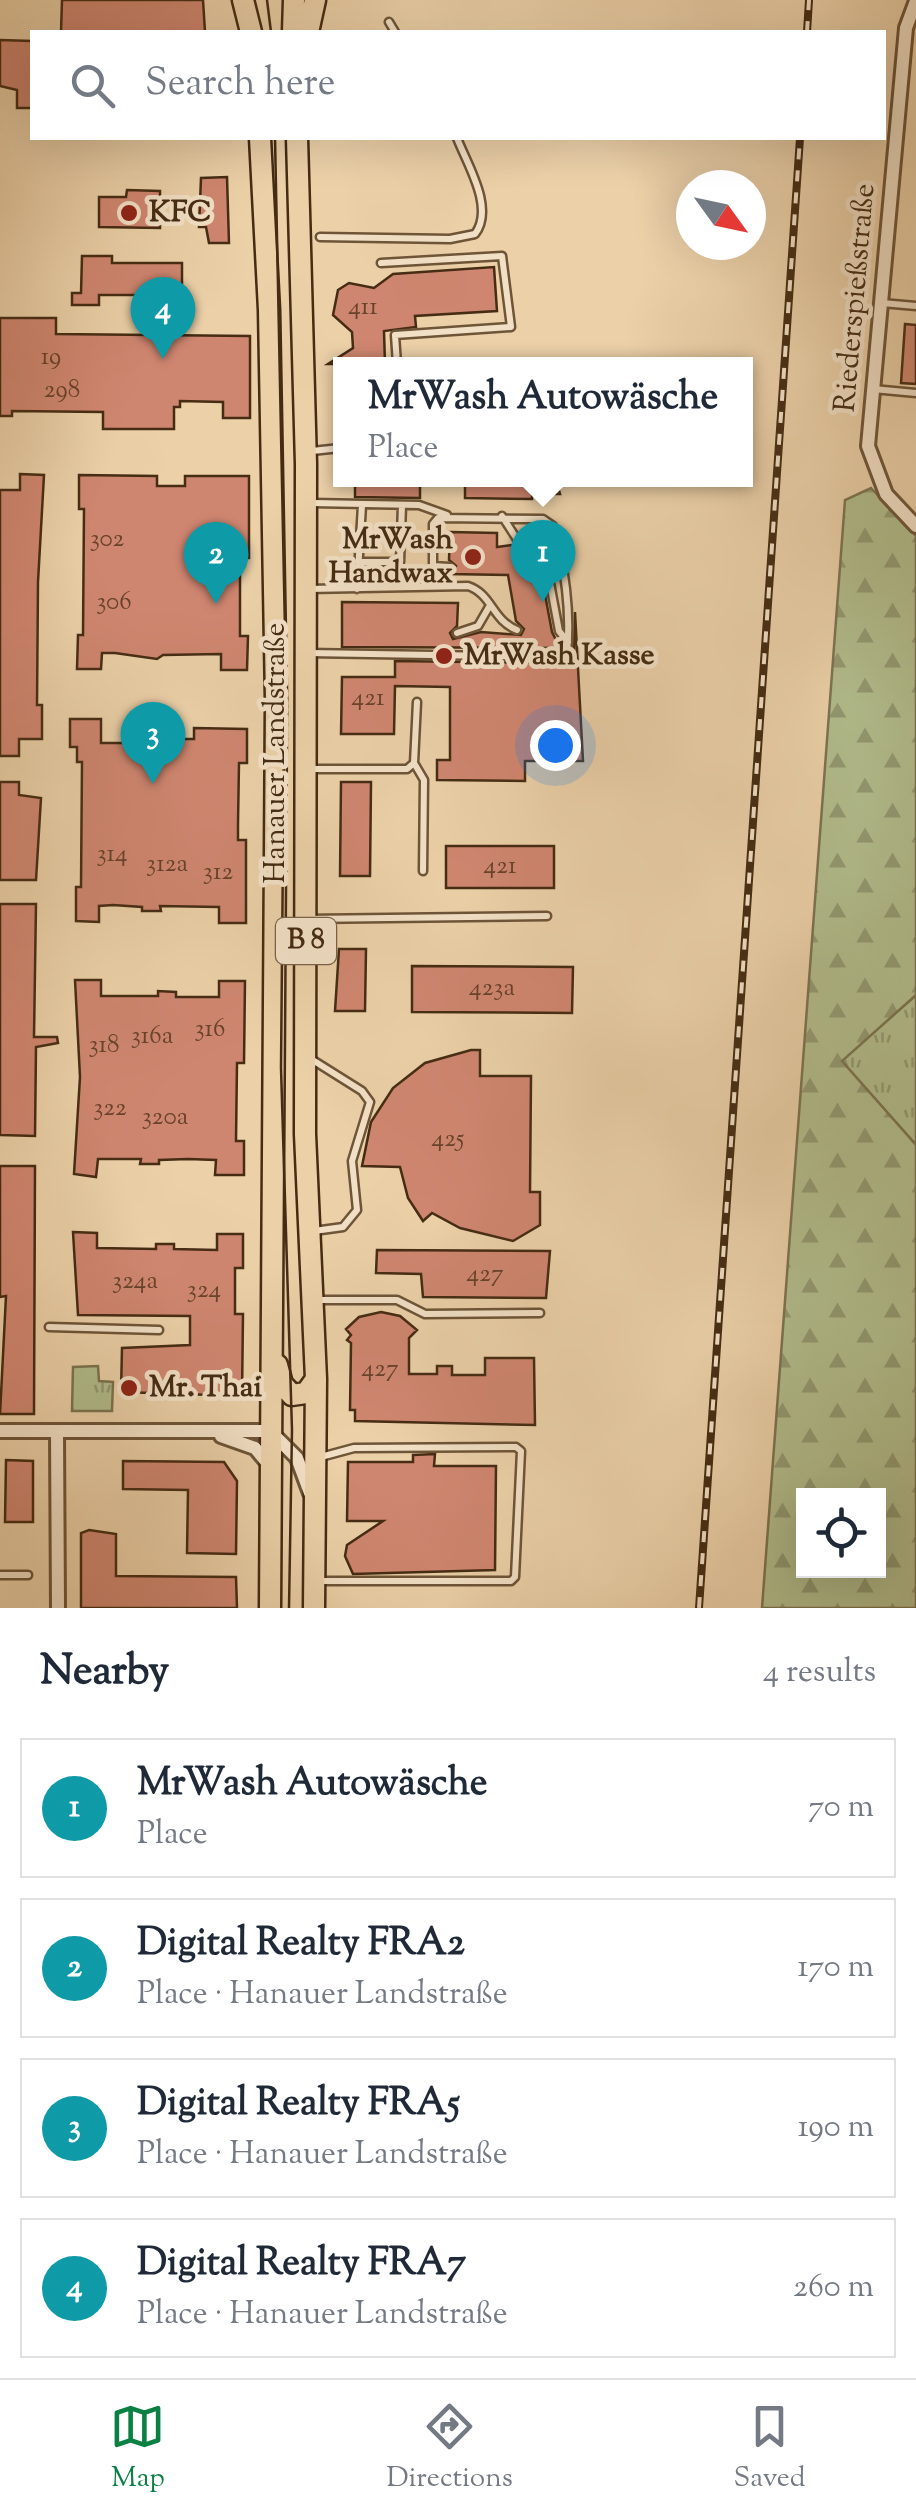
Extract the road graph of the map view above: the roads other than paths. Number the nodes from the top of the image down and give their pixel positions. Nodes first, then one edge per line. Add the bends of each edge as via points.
1 (243, 0) edge
2 (294, 0) edge
3 (315, 0) edge
4 (916, 1) edge
5 (389, 22) dead end
6 (251, 30) edge
7 (292, 30) edge
8 (308, 30) edge
9 (395, 30) edge
10 (260, 140) edge
11 (297, 140) edge
12 (459, 140) edge
13 (320, 237) dead end
14 (381, 263) dead end
15 (881, 303) junction
16 (916, 306) edge
17 (397, 357) edge
18 (872, 389) junction
19 (916, 393) edge
20 (333, 451) edge
21 (310, 460) junction
22 (306, 503) junction
23 (362, 505) junction
24 (402, 505) junction
25 (448, 516) junction
26 (502, 516) junction
27 (538, 518) junction
28 (916, 526) edge
29 (520, 544) dead end
30 (361, 562) junction
31 (433, 566) junction
32 (449, 566) dead end
33 (433, 584) junction
34 (306, 589) junction
35 (357, 589) junction
36 (490, 606) junction
37 (517, 630) dead end
38 (458, 633) dead end
39 (568, 642) junction
40 (307, 652) junction
41 (417, 702) dead end
42 (414, 763) junction
43 (306, 769) junction
44 (423, 871) dead end
45 (547, 916) dead end
46 (306, 919) junction
47 (306, 1055) junction
48 (310, 1230) junction
49 (314, 1300) junction
50 (540, 1313) dead end
51 (49, 1327) dead end
52 (160, 1330) dead end
53 (272, 1343) junction
54 (316, 1379) junction
55 (0, 1431) edge
56 (270, 1431) junction
57 (57, 1434) junction
58 (214, 1434) junction
59 (316, 1458) junction
60 (270, 1466) junction
61 (315, 1515) junction
62 (0, 1575) edge
63 (28, 1575) dead end
64 (314, 1582) junction
65 (58, 1608) edge
66 (270, 1608) edge
67 (314, 1608) edge

1 - 6 main road
2 - 7 main road
3 - 8 main road
4 - 15 street, Riederspießstraße via 906,28
5 - 9 lane
10 - 53 main road, Hanauer Landstraße / B 8 via 276,701
11 - 21 main road, Hanauer Landstraße / B 8
12 - 13 lane via 483,216 475,234
14 - 17 lane via 502,256 512,326 396,335
15 - 16 lane
15 - 18 street, Riederspießstraße
18 - 19 lane
18 - 28 street, Riederspießstraße via 872,461 886,494
20 - 21 lane
21 - 22 main road, Hanauer Landstraße / B 8
22 - 23 lane
22 - 34 main road, Hanauer Landstraße / B 8
23 - 24 lane
23 - 30 lane
24 - 25 lane
24 - 30 lane via 400,562
25 - 26 lane
25 - 31 lane via 432,524
26 - 27 lane
26 - 29 lane
27 - 39 lane via 559,631
27 - 39 lane via 556,535
30 - 35 lane
31 - 32 lane
31 - 33 lane
33 - 35 lane
33 - 36 lane via 474,587
34 - 35 lane
34 - 40 main road, Hanauer Landstraße / B 8
36 - 37 lane
36 - 38 lane via 478,626
39 - 40 lane via 559,657
40 - 43 main road, Hanauer Landstraße / B 8
41 - 42 lane
42 - 43 lane
42 - 44 lane via 424,780
43 - 46 main road, Hanauer Landstraße / B 8
45 - 46 lane
46 - 47 main road, Hanauer Landstraße / B 8
47 - 48 main road, Hanauer Landstraße / B 8
47 - 48 lane via 370,1102 352,1161 357,1210 343,1227
48 - 49 main road, Hanauer Landstraße / B 8
49 - 50 lane via 397,1300 424,1314
49 - 54 main road, Hanauer Landstraße / B 8
51 - 52 lane
53 - 54 main road via 282,1384 292,1395 306,1393
53 - 56 main road, Hanauer Landstraße / B 8
54 - 59 main road, Hanauer Landstraße / B 8
55 - 57 street
56 - 58 street
56 - 60 main road, Hanauer Landstraße / B 8
56 - 61 street via 301,1466
57 - 58 street
57 - 65 street
58 - 60 street via 255,1448
59 - 61 main road, Hanauer Landstraße / B 8
59 - 64 lane via 354,1448 522,1451 511,1581
60 - 66 main road, Hanauer Landstraße / B 8
61 - 64 main road, Hanauer Landstraße / B 8
62 - 63 lane
64 - 67 main road, Hanauer Landstraße / B 8

